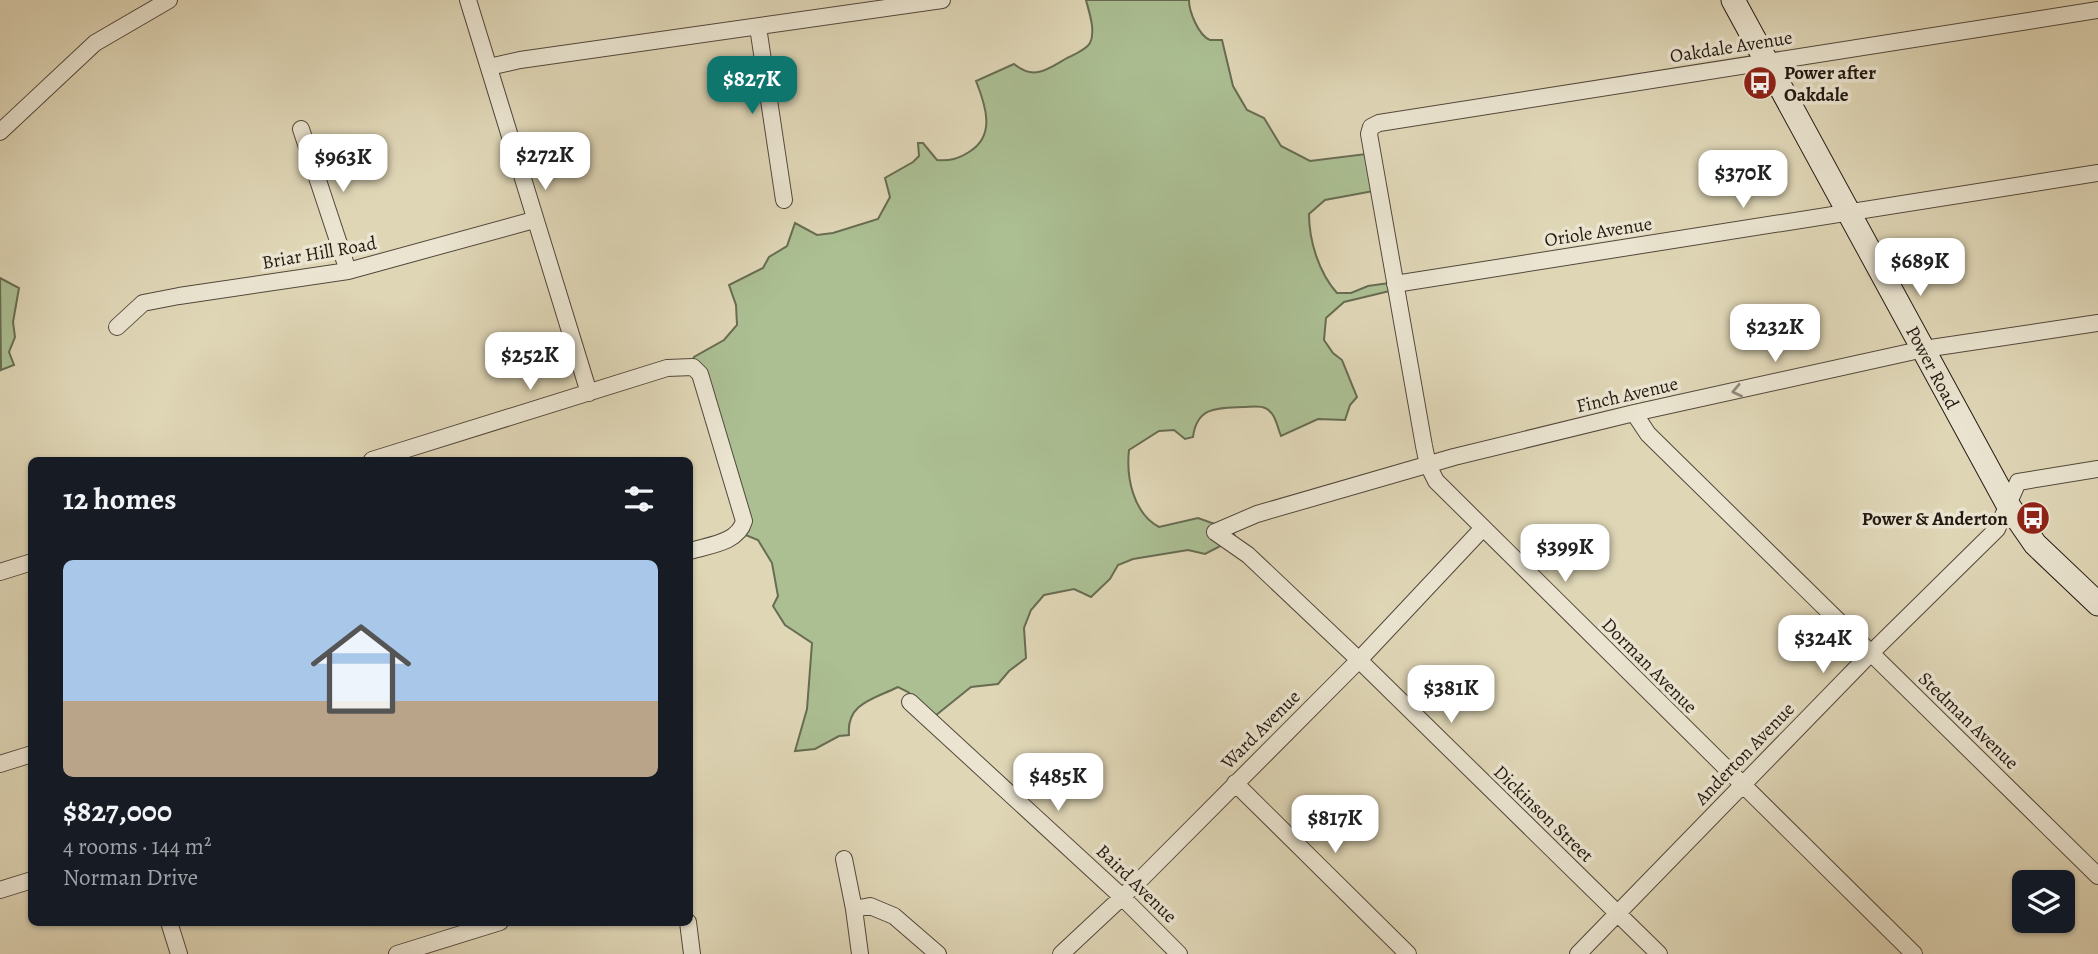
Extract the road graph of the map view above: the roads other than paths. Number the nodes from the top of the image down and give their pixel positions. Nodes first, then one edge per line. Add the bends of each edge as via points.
1 (169, 0) edge
2 (468, 0) edge
3 (942, 0) edge
4 (1733, 0) edge
5 (2098, 10) edge
6 (758, 27) junction
7 (1765, 62) junction
8 (489, 66) junction
9 (1371, 127) joint
10 (301, 129) dead end
11 (0, 132) edge
12 (2098, 173) edge
13 (784, 200) dead end
14 (1847, 212) junction
15 (534, 220) junction
16 (348, 271) junction
17 (1395, 284) junction
18 (2098, 323) edge
19 (117, 327) dead end
20 (1924, 349) junction
21 (589, 393) junction
22 (1634, 413) junction
23 (382, 457) edge
24 (1428, 465) junction
25 (2098, 469) edge
26 (2008, 505) junction
27 (1483, 528) junction
28 (1215, 532) joint
29 (693, 550) edge
30 (28, 563) edge
31 (0, 572) edge
32 (2098, 604) edge
33 (1871, 653) junction
34 (1359, 660) junction
35 (909, 702) dead end
36 (28, 755) edge
37 (0, 764) edge
38 (1235, 783) junction
39 (1741, 785) junction
40 (844, 859) dead end
41 (2098, 876) edge
42 (28, 881) edge
43 (0, 890) edge
44 (1121, 896) junction
45 (855, 909) junction
46 (1618, 914) junction
47 (170, 926) edge
48 (487, 926) edge
49 (688, 926) edge
50 (179, 954) edge
51 (397, 954) edge
52 (692, 954) edge
53 (860, 954) edge
54 (938, 954) edge
55 (1061, 954) edge
56 (1180, 954) edge
57 (1408, 954) edge
58 (1578, 954) edge
59 (1659, 954) edge
60 (1914, 954) edge

1 - 11 street via 95,43
2 - 8 street
3 - 6 street
4 - 7 main road, Power Road
5 - 7 street, Oakdale Avenue
6 - 8 street
6 - 13 street
7 - 9 street, Oakdale Avenue
7 - 14 main road, Power Road
8 - 15 street
9 - 17 street, Dorman Avenue
10 - 16 street
12 - 14 street, Oriole Avenue
14 - 17 street, Oriole Avenue
14 - 20 main road, Power Road
15 - 16 street, Briar Hill Road
15 - 21 street
16 - 19 street, Briar Hill Road via 143,303
17 - 24 street, Dorman Avenue
18 - 20 street, Finch Avenue
20 -> 22 street, Finch Avenue
20 - 26 main road, Power Road
21 - 23 street
21 - 29 street via 667,368 693,368 701,374 744,521 736,536
22 - 24 street, Finch Avenue
22 - 33 street, Stedman Avenue via 1647,434
24 - 27 street, Dorman Avenue via 1436,481
24 - 28 street, Finch Avenue via 1257,514
25 - 26 street, Anderton Avenue via 2018,482
26 - 32 main road, Power Road via 2035,544
26 - 33 street, Anderton Avenue via 1997,529
27 - 34 street, Ward Avenue
27 - 39 street, Dorman Avenue
28 - 34 street, Dickinson Street via 1248,555
30 - 31 street
33 - 39 street, Anderton Avenue
33 - 41 street, Stedman Avenue
34 - 38 street, Ward Avenue
34 - 46 street, Dickinson Street
35 - 44 street, Baird Avenue
36 - 37 street
38 - 44 street, Ward Avenue
38 - 57 street
39 - 46 street, Anderton Avenue
39 - 60 street, Dorman Avenue
40 - 45 street
42 - 43 street
44 - 55 street, Ward Avenue
44 - 56 street, Baird Avenue
45 - 53 street
45 - 54 street via 870,906 894,916
46 - 58 street, Anderton Avenue
46 - 59 street, Dickinson Street
47 - 50 street
48 - 51 street
49 - 52 street

